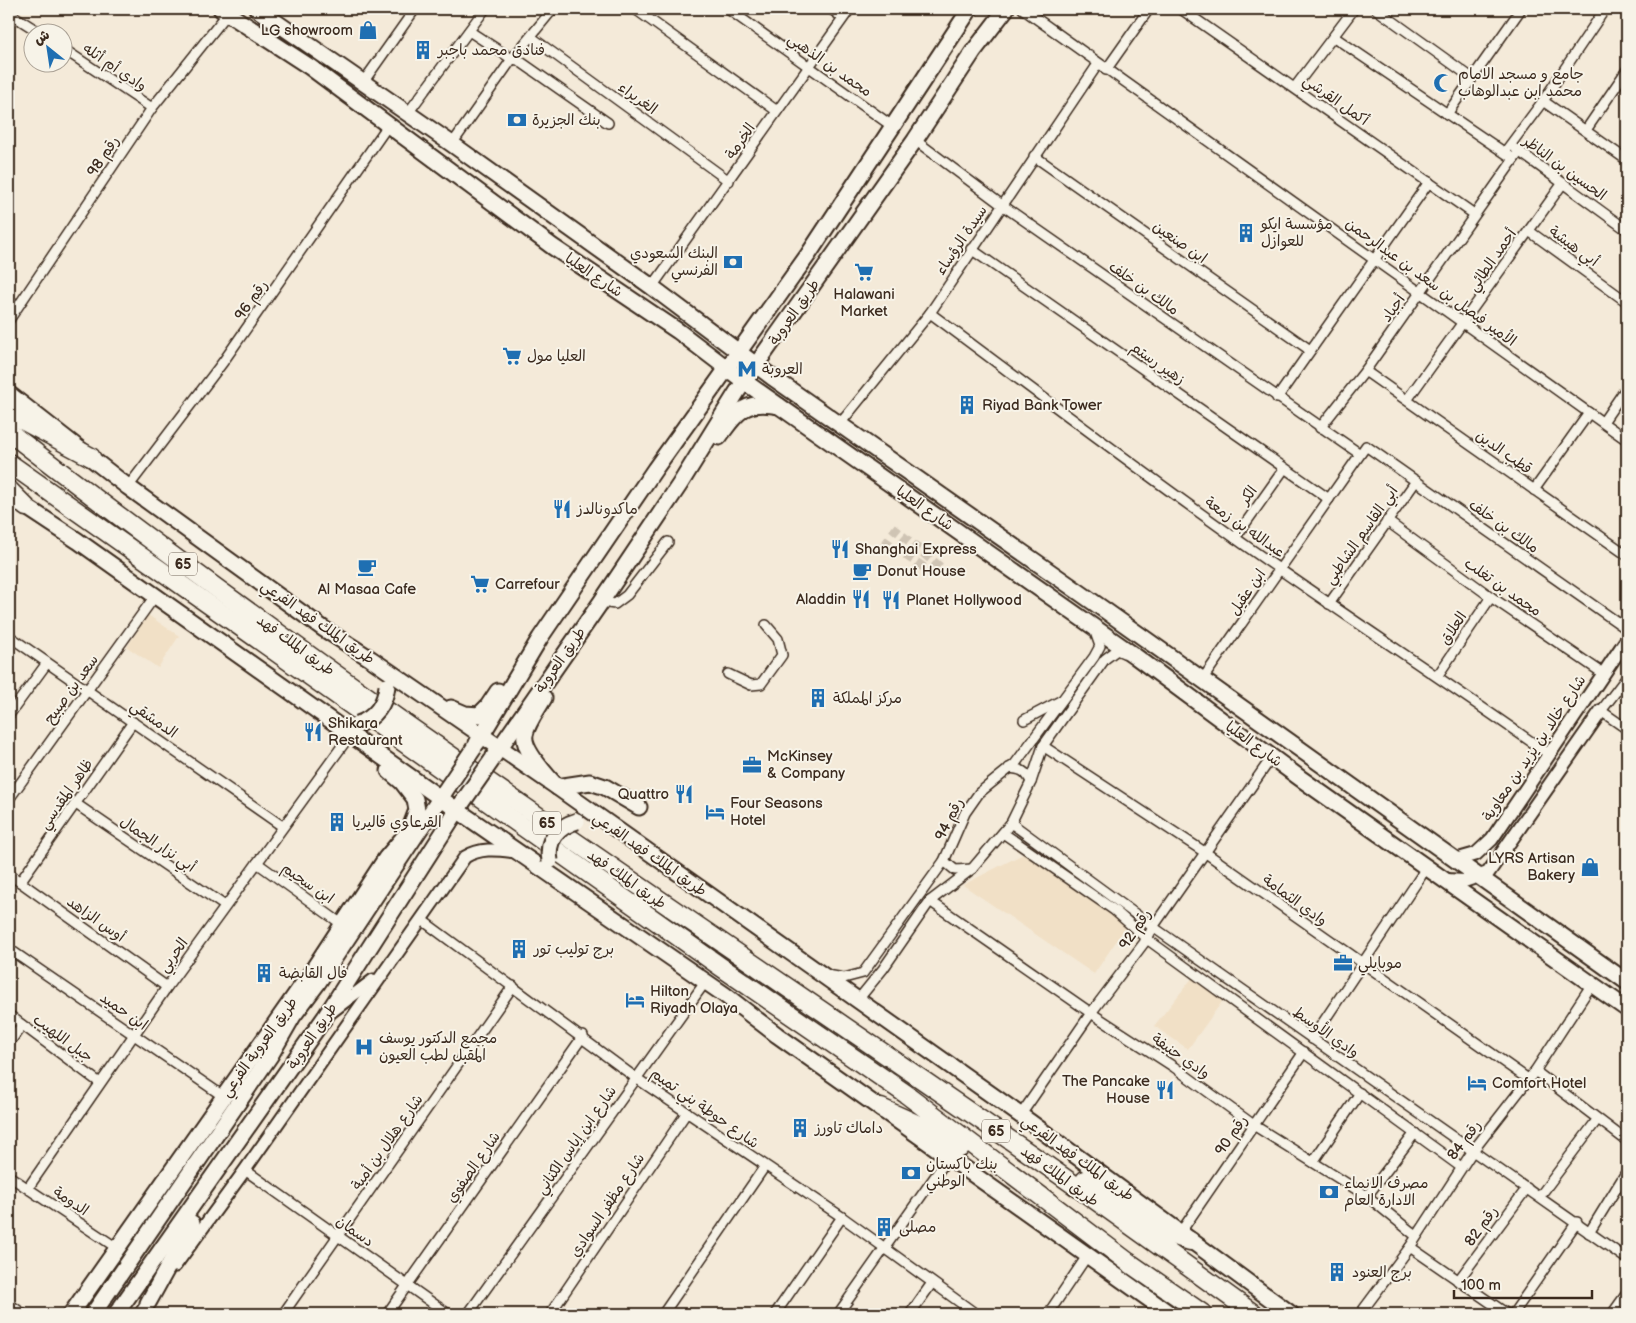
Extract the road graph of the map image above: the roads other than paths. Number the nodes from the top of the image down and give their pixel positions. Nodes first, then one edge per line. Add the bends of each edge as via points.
1 (257, 9) edge
2 (415, 9) edge
3 (485, 9) edge
4 (553, 9) edge
5 (635, 9) edge
6 (728, 9) edge
7 (831, 9) edge
8 (850, 9) edge
9 (970, 9) edge
10 (1006, 9) edge
11 (1022, 9) edge
12 (1149, 9) edge
13 (1181, 9) edge
14 (1354, 9) edge
15 (1376, 9) edge
16 (1521, 9) edge
17 (1605, 9) edge
18 (225, 11) edge
19 (9, 13) edge
20 (843, 18) junction
21 (23, 22) edge
22 (469, 31) junction
23 (531, 37) junction
24 (1334, 37) junction
25 (318, 51) junction
26 (72, 55) edge
27 (512, 59) junction
28 (1098, 64) junction
29 (808, 66) junction
30 (1106, 70) junction
31 (1627, 70) edge
32 (1472, 78) junction
33 (364, 81) junction
34 (1295, 88) junction
35 (342, 89) junction
36 (1543, 101) junction
37 (152, 108) junction
38 (777, 111) junction
39 (408, 113) junction
40 (1447, 114) junction
41 (608, 123) dead end
42 (389, 124) junction
43 (892, 126) junction
44 (1586, 130) junction
45 (915, 140) junction
46 (452, 144) junction
47 (1508, 149) junction
48 (1517, 155) junction
49 (1034, 156) junction
50 (1627, 160) edge
51 (729, 181) junction
52 (1429, 182) junction
53 (1562, 183) junction
54 (1002, 204) junction
55 (1474, 214) junction
56 (1627, 230) edge
57 (1529, 231) junction
58 (971, 249) junction
59 (1375, 259) junction
60 (652, 287) junction
61 (1421, 291) junction
62 (1627, 302) edge
63 (930, 312) junction
64 (9, 320) edge
65 (1464, 323) junction
66 (1310, 350) junction
67 (739, 352) junction
68 (756, 366) junction
69 (727, 368) junction
70 (1365, 371) junction
71 (745, 382) junction
72 (1627, 387) edge
73 (9, 394) edge
74 (1277, 398) junction
75 (1407, 400) junction
76 (784, 407) junction
77 (9, 413) edge
78 (1589, 413) junction
79 (1603, 422) junction
80 (839, 425) junction
81 (1320, 428) junction
82 (9, 432) edge
83 (1627, 440) edge
84 (1366, 446) joint
85 (1360, 454) junction
86 (92, 457) junction
87 (9, 463) edge
88 (1284, 469) junction
89 (1416, 481) junction
90 (680, 484) junction
91 (128, 487) junction
92 (9, 490) edge
93 (1534, 490) junction
94 (9, 495) edge
95 (1328, 499) junction
96 (26, 507) junction
97 (1387, 521) junction
98 (1235, 538) junction
99 (668, 542) dead end
100 (1627, 555) edge
101 (1280, 568) junction
102 (155, 596) junction
103 (1491, 597) junction
104 (601, 602) junction
105 (1329, 604) junction
106 (766, 625) dead end
107 (1092, 628) junction
108 (324, 629) junction
109 (1627, 629) edge
110 (9, 636) edge
111 (540, 638) junction
112 (1627, 639) edge
113 (1147, 642) junction
114 (563, 655) junction
115 (1135, 656) junction
116 (47, 663) junction
117 (728, 674) dead end
118 (1604, 674) junction
119 (1438, 675) junction
120 (1627, 677) edge
121 (1202, 680) junction
122 (279, 683) junction
123 (87, 690) junction
124 (1062, 700) junction
125 (432, 701) junction
126 (1601, 711) junction
127 (9, 715) edge
128 (1024, 720) dead end
129 (133, 722) junction
130 (1627, 729) edge
131 (482, 735) junction
132 (345, 742) junction
133 (1043, 746) junction
134 (495, 754) junction
135 (1550, 755) junction
136 (1272, 757) junction
137 (1009, 768) junction
138 (1032, 782) junction
139 (557, 787) junction
140 (443, 794) junction
141 (9, 799) edge
142 (76, 804) junction
143 (460, 806) junction
144 (639, 807) dead end
145 (430, 812) junction
146 (1011, 823) junction
147 (282, 826) junction
148 (613, 828) junction
149 (409, 832) junction
150 (1003, 833) junction
151 (1492, 839) junction
152 (406, 849) junction
153 (1505, 850) junction
154 (519, 852) junction
155 (1206, 853) junction
156 (1455, 860) junction
157 (944, 861) junction
158 (256, 863) junction
159 (1426, 864) junction
160 (972, 869) junction
161 (9, 874) edge
162 (1478, 877) junction
163 (1447, 880) junction
164 (20, 882) junction
165 (570, 886) junction
166 (930, 902) junction
167 (224, 906) junction
168 (422, 920) junction
169 (900, 924) junction
170 (343, 925) junction
171 (1153, 927) junction
172 (1147, 939) junction
173 (9, 949) edge
174 (1363, 966) junction
175 (883, 968) junction
176 (383, 972) junction
177 (821, 974) junction
178 (706, 981) junction
179 (1627, 982) edge
180 (1592, 984) junction
181 (513, 986) junction
182 (167, 987) junction
183 (857, 1001) junction
184 (1627, 1009) edge
185 (1091, 1013) junction
186 (9, 1015) edge
187 (293, 1016) junction
188 (325, 1017) junction
189 (22, 1025) junction
190 (134, 1035) junction
191 (583, 1036) junction
192 (1312, 1039) junction
193 (9, 1043) edge
194 (256, 1052) junction
195 (1304, 1052) junction
196 (1535, 1071) junction
197 (636, 1078) junction
198 (1528, 1079) junction
199 (100, 1083) junction
200 (1360, 1093) junction
201 (223, 1096) junction
202 (882, 1108) junction
203 (687, 1112) junction
204 (1020, 1116) junction
205 (1597, 1120) junction
206 (1255, 1126) junction
207 (1415, 1133) junction
208 (1627, 1141) edge
209 (1472, 1152) junction
210 (948, 1158) junction
211 (1040, 1162) junction
212 (1313, 1162) junction
213 (225, 1163) junction
214 (764, 1166) junction
215 (999, 1166) junction
216 (1461, 1167) junction
217 (245, 1170) junction
218 (1627, 1171) edge
219 (9, 1176) edge
220 (28, 1188) junction
221 (1527, 1188) junction
222 (1367, 1196) junction
223 (1540, 1196) junction
224 (842, 1217) junction
225 (1578, 1222) junction
226 (1589, 1233) junction
227 (1415, 1235) junction
228 (338, 1236) junction
229 (1185, 1237) junction
230 (885, 1247) junction
231 (1410, 1247) junction
232 (116, 1248) junction
233 (1087, 1256) junction
234 (1627, 1259) edge
235 (1458, 1281) junction
236 (932, 1283) junction
237 (407, 1285) junction
238 (1169, 1290) junction
239 (1627, 1293) edge
240 (9, 1304) edge
241 (144, 1308) edge
242 (23, 1314) edge
243 (71, 1314) edge
244 (92, 1314) edge
245 (116, 1314) edge
246 (283, 1314) edge
247 (387, 1314) edge
248 (448, 1314) edge
249 (468, 1314) edge
250 (550, 1314) edge
251 (663, 1314) edge
252 (775, 1314) edge
253 (838, 1314) edge
254 (910, 1314) edge
255 (976, 1314) edge
256 (1048, 1314) edge
257 (1170, 1314) edge
258 (1193, 1314) edge
259 (1202, 1314) edge
260 (1254, 1314) edge
261 (1291, 1314) edge
262 (1360, 1314) edge
263 (1507, 1314) edge
264 (1513, 1314) edge
265 (1612, 1314) edge

1 - 25 main road, شارع العليا
2 - 33 street
3 - 22 street
4 - 23 street
5 - 38 street
6 - 29 street, محمد بن الذهبي
7 - 20 street
8 - 20 street, الخرمة
9 - 43 main road, طريق العروبة
10 - 45 main road, طريق العروبة via 973,52
11 - 28 street, الأمير فيصل بن سعد بن عبدالرحمن
12 - 30 street
13 - 34 street, أكمل القرشي
14 - 24 street
15 - 32 street
16 - 32 street
17 - 36 street
18 - 35 main road, شارع العليا
18 - 37 street, رقم 98
19 - 21 street
20 - 29 street, الخرمة
22 - 27 street
22 - 39 street
23 - 27 street
23 - 51 street, الغريراء
24 - 34 street
24 - 40 street, الحسين بن الناظر
25 - 33 main road, شارع العليا
25 - 35 main road via 358,79 361,90 353,93
26 - 37 street, وادي أم أثله
27 - 41 street
27 - 46 street
28 - 30 street, الأمير فيصل بن سعد بن عبدالرحمن
28 - 49 street, سيدة الرؤساء
29 - 38 street, الخرمة
29 - 43 street, محمد بن الذهبي
30 - 59 street, الأمير فيصل بن سعد بن عبدالرحمن
31 - 44 street
32 - 40 street
33 - 39 main road, شارع العليا
34 - 52 street, أكمل القرشي
35 - 42 main road, شارع العليا
36 - 44 street
36 - 47 street
37 - 64 street, رقم 98
38 - 51 street, الخرمة
39 - 46 main road, شارع العليا
40 - 47 street, الحسين بن الناظر
42 - 69 main road, شارع العليا via 553,246
42 - 91 street, رقم 96 via 229,354
43 - 67 main road, طريق العروبة via 808,255
44 - 50 street
45 - 54 street, مالك بن خلف
45 - 68 main road, طريق العروبة
46 - 60 main road, شارع العليا
47 - 48 street, الحسين بن الناظر
48 - 53 street, الحسين بن الناظر
48 - 55 street, أجياد
49 - 54 street, سيدة الرؤساء
49 - 66 street, ابن صنعين
51 - 60 street, الخرمة
52 - 55 street, أكمل القرشي
52 - 59 street
53 - 56 street, الحسين بن الناظر
53 - 57 street, أحمد الطائي
54 - 58 street, سيدة الرؤساء
54 - 74 street, مالك بن خلف
55 - 61 street, أجياد
57 - 62 street, أبي هيشة
57 - 65 street, أحمد الطائي
58 - 63 street, سيدة الرؤساء
58 - 88 street, زهير رستم
59 - 61 street, الأمير فيصل بن سعد بن عبدالرحمن
59 - 66 street
60 - 67 main road, شارع العليا
61 - 65 street, الأمير فيصل بن سعد بن عبدالرحمن
61 - 70 street, أجياد
63 - 80 street, سيدة الرؤساء
63 - 98 street, عبدالله بن زمعة
65 - 75 street, أحمد الطائي
65 - 78 street, الأمير فيصل بن سعد بن عبدالرحمن
66 - 74 street
67 - 68 main road, شارع العليا
67 - 69 main road, طريق العروبة
68 - 71 main road, طريق العروبة
68 - 80 main road, شارع العليا
69 - 71 main road, شارع العليا
69 - 111 main road, طريق العروبة
70 - 75 street, قطب الدين
70 - 81 street, أجياد
71 - 76 main road, شارع العليا
71 - 90 main road, طريق العروبة
72 - 79 street
73 - 86 main road, طريق الملك فهد الفرعي
74 - 81 street, مالك بن خلف
75 - 93 street, قطب الدين
76 - 90 main road via 766,404 742,409 699,466
76 - 107 main road, شارع العليا
77 - 86 highway
78 - 79 street, الأمير فيصل بن سعد بن عبدالرحمن
78 - 93 street
79 - 83 street, الأمير فيصل بن سعد بن عبدالرحمن
80 - 113 main road, شارع العليا
81 - 85 street, مالك بن خلف
82 - 211 highway, طريق الملك فهد / 65 via 138,532 517,802
84 - 85 street, ابن عقيل
84 - 89 street, مالك بن خلف
85 - 95 street, ابن عقيل
86 - 91 main road, طريق الملك فهد الفرعي
87 - 215 highway, طريق الملك فهد / 65 via 705,956 906,1094
88 - 95 street, زهير رستم
88 - 98 street, الكر
89 - 97 street, أبي القاسم الشاطبي
89 - 109 street, مالك بن خلف
90 - 104 main road, طريق العروبة
91 - 108 main road, طريق الملك فهد الفرعي
92 - 96 highway
93 - 100 street, قطب الدين
94 - 96 main road
95 - 101 street, ابن عقيل
96 - 102 main road
97 - 103 street, محمد بن تغلب
97 - 105 street, أبي القاسم الشاطبي
98 - 101 street, عبدالله بن زمعة
99 - 104 street via 627,595 615,604
101 - 105 street, عبدالله بن زمعة
101 - 121 street, ابن عقيل
102 - 122 main road
102 - 123 street, سعد بن صبيح
103 - 118 street, محمد بن تغلب
103 - 119 street, العلاق
104 - 114 main road, طريق العروبة
105 - 119 street, عبدالله بن زمعة
106 - 117 street via 778,639 782,655 761,684 751,685
107 - 115 main road, شارع العليا
107 - 124 street, رقم 94 via 1100,646
108 - 122 main road, bridge via 380,674 387,686 380,708 366,721 349,725 330,719
108 - 125 main road, طريق الملك فهد الفرعي
110 - 116 street, الدمشقي
111 - 125 main road via 522,654 479,715 466,714
111 - 131 main road, طريق العروبة
112 - 118 main road, شارع خالد بن يزيد بن معاوية
113 - 115 main road via 1135,639 1127,642
113 - 121 main road, شارع العليا
114 - 134 main road, طريق العروبة
114 - 139 main road via 553,683 525,735 530,754
115 - 133 street via 1117,650 1105,659
115 - 136 main road, شارع العليا
116 - 123 street, الدمشقي
116 - 127 street
118 - 135 main road, شارع خالد بن يزيد بن معاوية
119 - 135 street, عبدالله بن زمعة
120 - 126 street
121 - 156 main road, شارع العليا
122 - 132 main road, طريق العروبة الفرعي
122 - 140 main road
123 - 129 street, الدمشقي
123 - 141 street, سعد بن صبيح
124 - 128 street
124 - 137 street, رقم 94
125 - 131 main road, طريق الملك فهد الفرعي
126 - 130 street
126 - 153 main road
129 - 142 street, ظاهر المقدسي
129 - 147 street, الدمشقي
131 - 134 main road, طريق الملك فهد الفرعي
131 - 140 main road, طريق العروبة, bridge
132 - 147 street, الحربي
132 - 149 main road, طريق العروبة الفرعي via 394,774 410,790 417,810
133 - 138 street
133 - 155 street, وادي الثمامة
134 - 139 main road, طريق الملك فهد الفرعي
134 - 143 main road, طريق العروبة, bridge
135 - 151 main road, شارع خالد بن يزيد بن معاوية
136 - 155 street, رقم 92
136 - 159 main road, شارع العليا
137 - 138 street via 1027,773
137 - 157 street, رقم 94 via 979,793 965,813
138 - 146 street
139 - 144 main road via 590,782
139 - 148 main road, طريق الملك فهد الفرعي
140 - 143 main road
140 - 145 main road, طريق العروبة
142 - 164 street, ظاهر المقدسي
142 - 167 street, أبي نزار الجمال
143 - 154 main road
143 - 188 main road, طريق العروبة
145 - 149 main road
145 - 152 main road, طريق العروبة
146 - 150 street
146 - 171 street, وادي الأوسط
147 - 158 street, الحربي
148 - 165 main road, bridge via 578,821 568,824 553,836 548,851 550,862
148 - 177 main road, طريق الملك فهد الفرعي
149 - 152 main road
149 - 170 main road, طريق العروبة الفرعي via 386,858
150 - 160 street
150 - 172 street, وادي الأوسط via 1114,910
151 - 153 main road via 1496,848
151 - 156 main road, شارع خالد بن يزيد بن معاوية via 1476,854
152 - 187 main road, طريق العروبة
153 - 162 main road via 1488,873
154 - 165 main road
154 - 168 street via 476,850 465,857
155 - 171 street, رقم 92
155 - 174 street, وادي الثمامة
156 - 162 main road, شارع العليا
157 - 160 street via 955,870
157 - 169 street, رقم 94
158 - 167 street, الحربي
158 - 170 street, ابن سحيم
159 - 163 main road, شارع العليا
159 - 174 street
160 - 166 street
161 - 164 street, أوس الزاهد
162 - 163 main road via 1464,881
162 - 179 main road, شارع العليا
163 - 180 main road, شارع العليا
164 - 182 street, أوس الزاهد
165 - 178 main road
166 - 175 street
166 - 185 street, وادي حنيفة
167 - 182 street, الحربي
168 - 176 street
168 - 181 street, شارع حوطة بني تميم
169 - 175 street via 900,933 885,957
169 - 177 street, رقم 94 via 862,973 844,978
170 - 194 main road, طريق العروبة الفرعي
171 - 172 street, رقم 92
171 - 192 street, وادي الأوسط
172 - 185 street, رقم 92
172 - 195 street, وادي الأوسط
173 - 190 street, ابن حميد
174 - 192 street
174 - 198 street, وادي الثمامة via 1413,997
175 - 183 street
176 - 188 street
176 - 217 street
177 - 183 main road, طريق الملك فهد الفرعي
178 - 197 street, شارع ابن إياس الكناني
178 - 202 main road
180 - 184 main road, شارع العليا
180 - 196 street, رقم 84
181 - 191 street, شارع حوطة بني تميم
181 - 228 street, شارع هلال بن أمية
182 - 190 street, الحربي
183 - 204 main road, طريق الملك فهد الفرعي
185 - 204 street, رقم 92
185 - 206 street, وادي حنيفة via 1174,1066
186 - 189 street, جبل اللهيب
187 - 194 main road
187 - 244 main road, طريق العروبة via 270,1056
188 - 213 main road, طريق العروبة
189 - 193 street
189 - 199 street, جبل اللهيب
190 - 199 street, الحربي
190 - 201 street, ابن حميد
191 - 197 street, شارع حوطة بني تميم
191 - 237 street, شارع الصفوي
192 - 209 street, وادي الأوسط
194 - 201 main road, طريق العروبة الفرعي
195 - 200 street, وادي الأوسط
195 - 206 street, رقم 90
196 - 198 street, رقم 84
196 - 205 street
197 - 203 street, شارع حوطة بني تميم
197 - 249 street, شارع ابن إياس الكناني
198 - 209 street, رقم 84
199 - 220 street, الحربي
200 - 207 street, وادي الأوسط
200 - 212 street
201 - 232 main road, طريق العروبة الفرعي
202 - 210 main road
202 - 215 highway
203 - 214 street, شارع حوطة بني تميم
203 - 250 street, شارع مظفر السوادي
204 - 229 main road, طريق الملك فهد الفرعي
205 - 208 street
205 - 223 street
206 - 212 street, وادي حنيفة
206 - 229 street, رقم 90
207 - 216 street, وادي الأوسط
207 - 222 street
209 - 216 street, رقم 84
209 - 221 street, وادي الأوسط
210 - 230 street
210 - 233 main road
211 - 229 highway via 1057,1162 1160,1231
211 - 260 highway, طريق الملك فهد / 65
212 - 222 street, وادي حنيفة
213 - 241 main road
213 - 245 main road, طريق العروبة
214 - 224 street, شارع حوطة بني تميم
214 - 251 street
215 - 238 highway, طريق الملك فهد / 65
216 - 227 street, رقم 84
217 - 228 street, دسمان
217 - 241 street
218 - 226 street
219 - 220 street, الدومة
220 - 232 street, الدومة
221 - 223 street, وادي الأوسط
221 - 235 street, رقم 82
222 - 227 street, وادي حنيفة
223 - 225 street, وادي الأوسط
224 - 230 street, شارع حوطة بني تميم
224 - 252 street
225 - 226 street, وادي الأوسط
225 - 264 street
226 - 234 street, وادي الأوسط
227 - 231 street, رقم 84
228 - 237 street, دسمان
228 - 246 street, شارع هلال بن أمية
229 - 261 main road, طريق الملك فهد الفرعي
230 - 236 street, شارع حوطة بني تميم
230 - 253 street
231 - 235 street
231 - 262 street, رقم 84
232 - 243 main road, طريق العروبة الفرعي
233 - 256 street
233 - 257 main road
235 - 263 street
236 - 254 street
236 - 255 street, شارع حوطة بني تميم
237 - 247 street, شارع الصفوي
237 - 248 street, دسمان
238 - 258 highway
238 - 259 highway, طريق الملك فهد / 65
239 - 265 street
240 - 242 street

